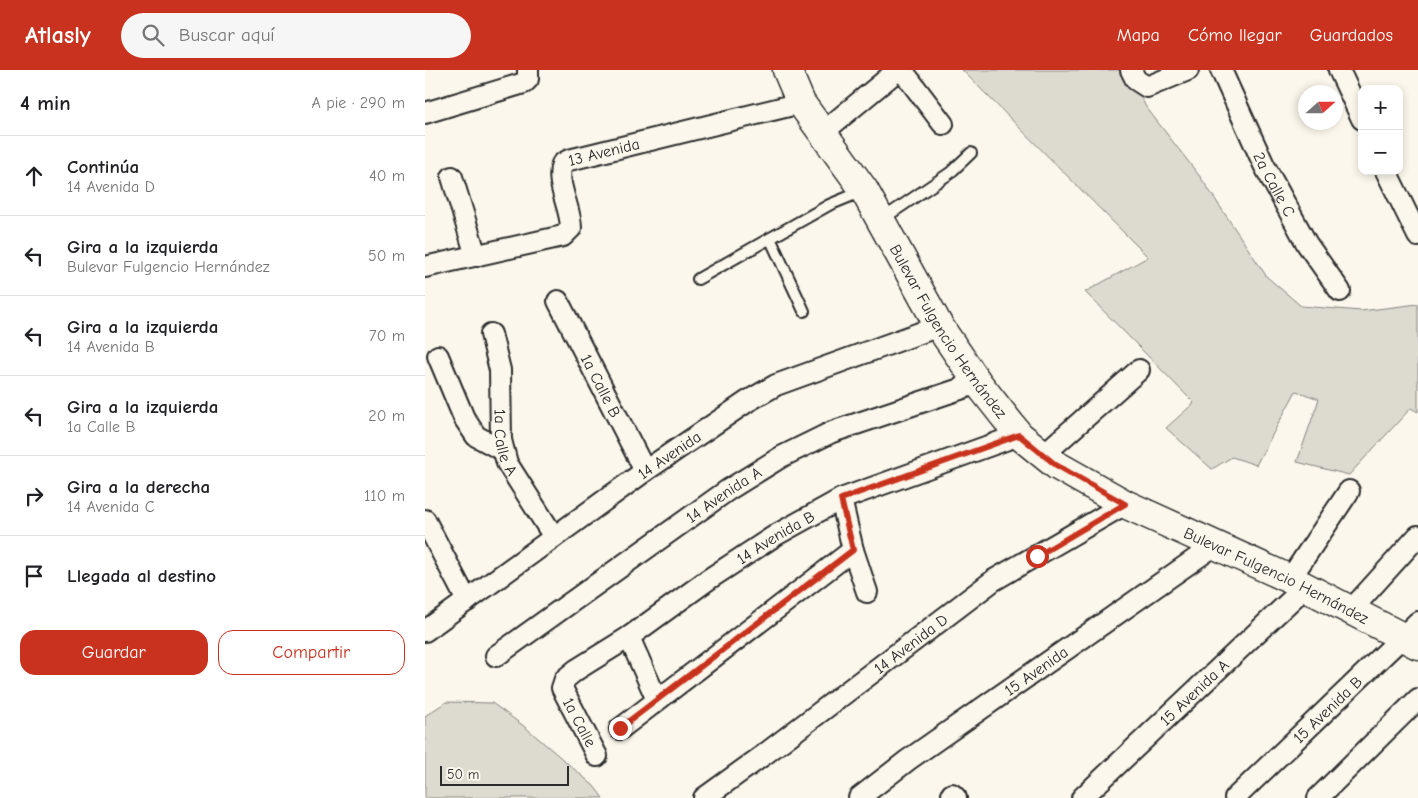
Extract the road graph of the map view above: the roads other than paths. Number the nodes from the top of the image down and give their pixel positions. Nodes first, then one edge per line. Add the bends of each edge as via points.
1 (528, 70) edge
2 (787, 70) edge
3 (898, 70) edge
4 (902, 70) edge
5 (1131, 70) edge
6 (1188, 70) edge
7 (1221, 70) edge
8 (1339, 70) edge
9 (801, 103) junction
10 (1358, 110) edge
11 (425, 113) edge
12 (943, 124) dead end
13 (822, 133) junction
14 (971, 153) dead end
15 (1389, 175) edge
16 (452, 177) dead end
17 (864, 190) junction
18 (880, 220) junction
19 (1418, 236) edge
20 (770, 238) junction
21 (476, 256) junction
22 (425, 267) edge
23 (698, 279) dead end
24 (1340, 291) dead end
25 (558, 301) dead end
26 (804, 311) dead end
27 (939, 326) junction
28 (491, 334) dead end
29 (437, 356) dead end
30 (1139, 370) dead end
31 (978, 384) junction
32 (1019, 435) junction
33 (502, 450) junction
34 (1043, 455) junction
35 (645, 470) junction
36 (1349, 491) dead end
37 (841, 499) junction
38 (1125, 504) junction
39 (425, 520) edge
40 (555, 536) junction
41 (1418, 536) edge
42 (1214, 546) junction
43 (853, 550) junction
44 (1297, 583) junction
45 (867, 592) dead end
46 (467, 601) junction
47 (1351, 610) junction
48 (425, 631) edge
49 (1413, 635) edge
50 (629, 637) junction
51 (496, 656) dead end
52 (562, 688) joint
53 (1418, 699) edge
54 (657, 700) junction
55 (620, 728) dead end
56 (597, 756) dead end
57 (704, 798) edge
58 (859, 798) edge
59 (1082, 798) edge
60 (1235, 798) edge
61 (1317, 798) edge

1 - 11 street via 528,79 524,83
2 - 9 street, Bulevar Fulgencio Hernández
3 - 13 street
4 - 12 street
5 - 6 street via 1136,80 1147,87
7 - 24 street, 2a Calle C via 1263,164 1307,244
8 - 10 street
9 - 13 street, Bulevar Fulgencio Hernández
9 - 21 street, 13 Avenida via 569,160 562,164 559,172 571,216 571,228 563,236
13 - 17 street, Bulevar Fulgencio Hernández
14 - 18 lane via 950,173
15 - 19 street
16 - 21 street
17 - 18 street, Bulevar Fulgencio Hernández
17 - 20 lane via 829,205
18 - 27 street, Bulevar Fulgencio Hernández
20 - 23 lane
20 - 26 lane
21 - 22 street, 13 Avenida
25 - 35 street, 1a Calle B
27 - 31 street, Bulevar Fulgencio Hernández
27 - 35 street, 14 Avenida via 776,385 748,400
28 - 33 street, 1a Calle A via 500,370
29 - 33 street via 464,418 476,436
30 - 34 street
31 - 32 street, Bulevar Fulgencio Hernández
31 - 51 street, 14 Avenida A via 832,432 781,458 728,490
32 - 34 street, Bulevar Fulgencio Hernández
32 - 37 street, 14 Avenida B
33 - 40 street, 1a Calle A via 507,463
34 - 38 street, Bulevar Fulgencio Hernández
35 - 40 street, 14 Avenida
36 - 44 street
37 - 43 street
37 - 50 street, 14 Avenida B via 776,535
38 - 42 street, Bulevar Fulgencio Hernández
38 - 57 street, 14 Avenida D via 994,580
39 - 46 street
40 - 46 street, 14 Avenida
41 - 47 street
42 - 44 street, Bulevar Fulgencio Hernández
42 - 58 street, 15 Avenida via 908,760
43 - 45 street
43 - 54 street
44 - 47 street, Bulevar Fulgencio Hernández
44 - 59 street, 15 Avenida A
46 - 48 street, 14 Avenida
47 - 49 street, Bulevar Fulgencio Hernández
49 - 60 street, 15 Avenida B
50 - 52 street, 14 Avenida B via 576,670 565,679
50 - 54 street
52 - 56 street, 1a Calle
53 - 61 street
54 - 55 street

